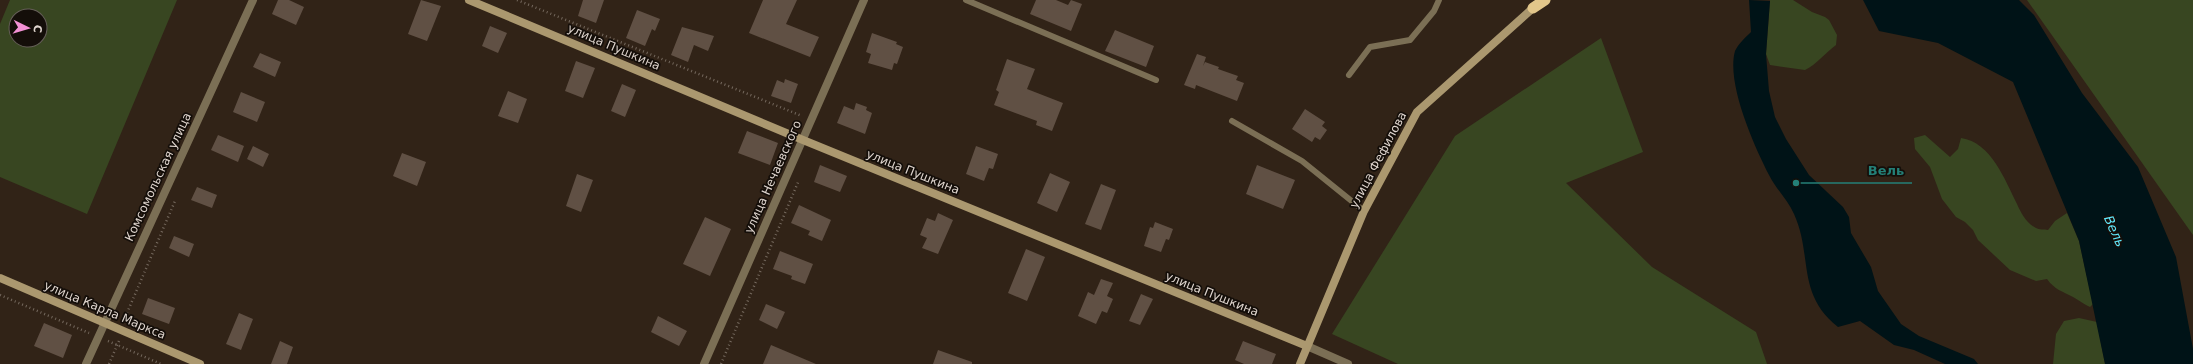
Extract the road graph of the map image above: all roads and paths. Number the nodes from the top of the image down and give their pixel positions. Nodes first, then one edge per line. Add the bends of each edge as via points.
1 (253, 0) edge
2 (469, 0) edge
3 (517, 0) edge
4 (864, 0) edge
5 (966, 0) edge
6 (1439, 0) edge
7 (1546, 0) edge
8 (1533, 8) joint
9 (1349, 75) dead end
10 (1156, 80) dead end
11 (811, 120) junction
12 (1232, 121) dead end
13 (803, 140) junction
14 (1364, 211) junction
15 (0, 278) edge
16 (0, 295) edge
17 (104, 322) junction
18 (97, 336) junction
19 (1307, 346) junction
20 (86, 364) edge
21 (161, 364) edge
22 (200, 364) edge
23 (704, 364) edge
24 (1300, 364) edge
25 (1348, 364) edge

1 - 17 street, Комсомольская улица
2 - 13 main road, улица Пушкина
3 - 11 path
4 - 11 street, улица Нечаевского
5 - 10 lane
6 - 9 lane via 1434,11 1410,40 1370,47
7 - 8 highway
8 - 14 main road, улица Фефилова via 1418,112
11 - 13 street, улица Нечаевского
12 - 14 lane via 1302,161
13 - 19 main road, улица Пушкина
13 - 23 street, улица Нечаевского
14 - 19 main road, улица Фефилова
15 - 17 main road, улица Карла Маркса
16 - 18 path
17 - 18 street, Комсомольская улица
17 - 22 main road, улица Карла Маркса
18 - 20 street, Комсомольская улица
18 - 21 path
19 - 24 main road, улица Фефилова
19 - 25 street, улица Пушкина

